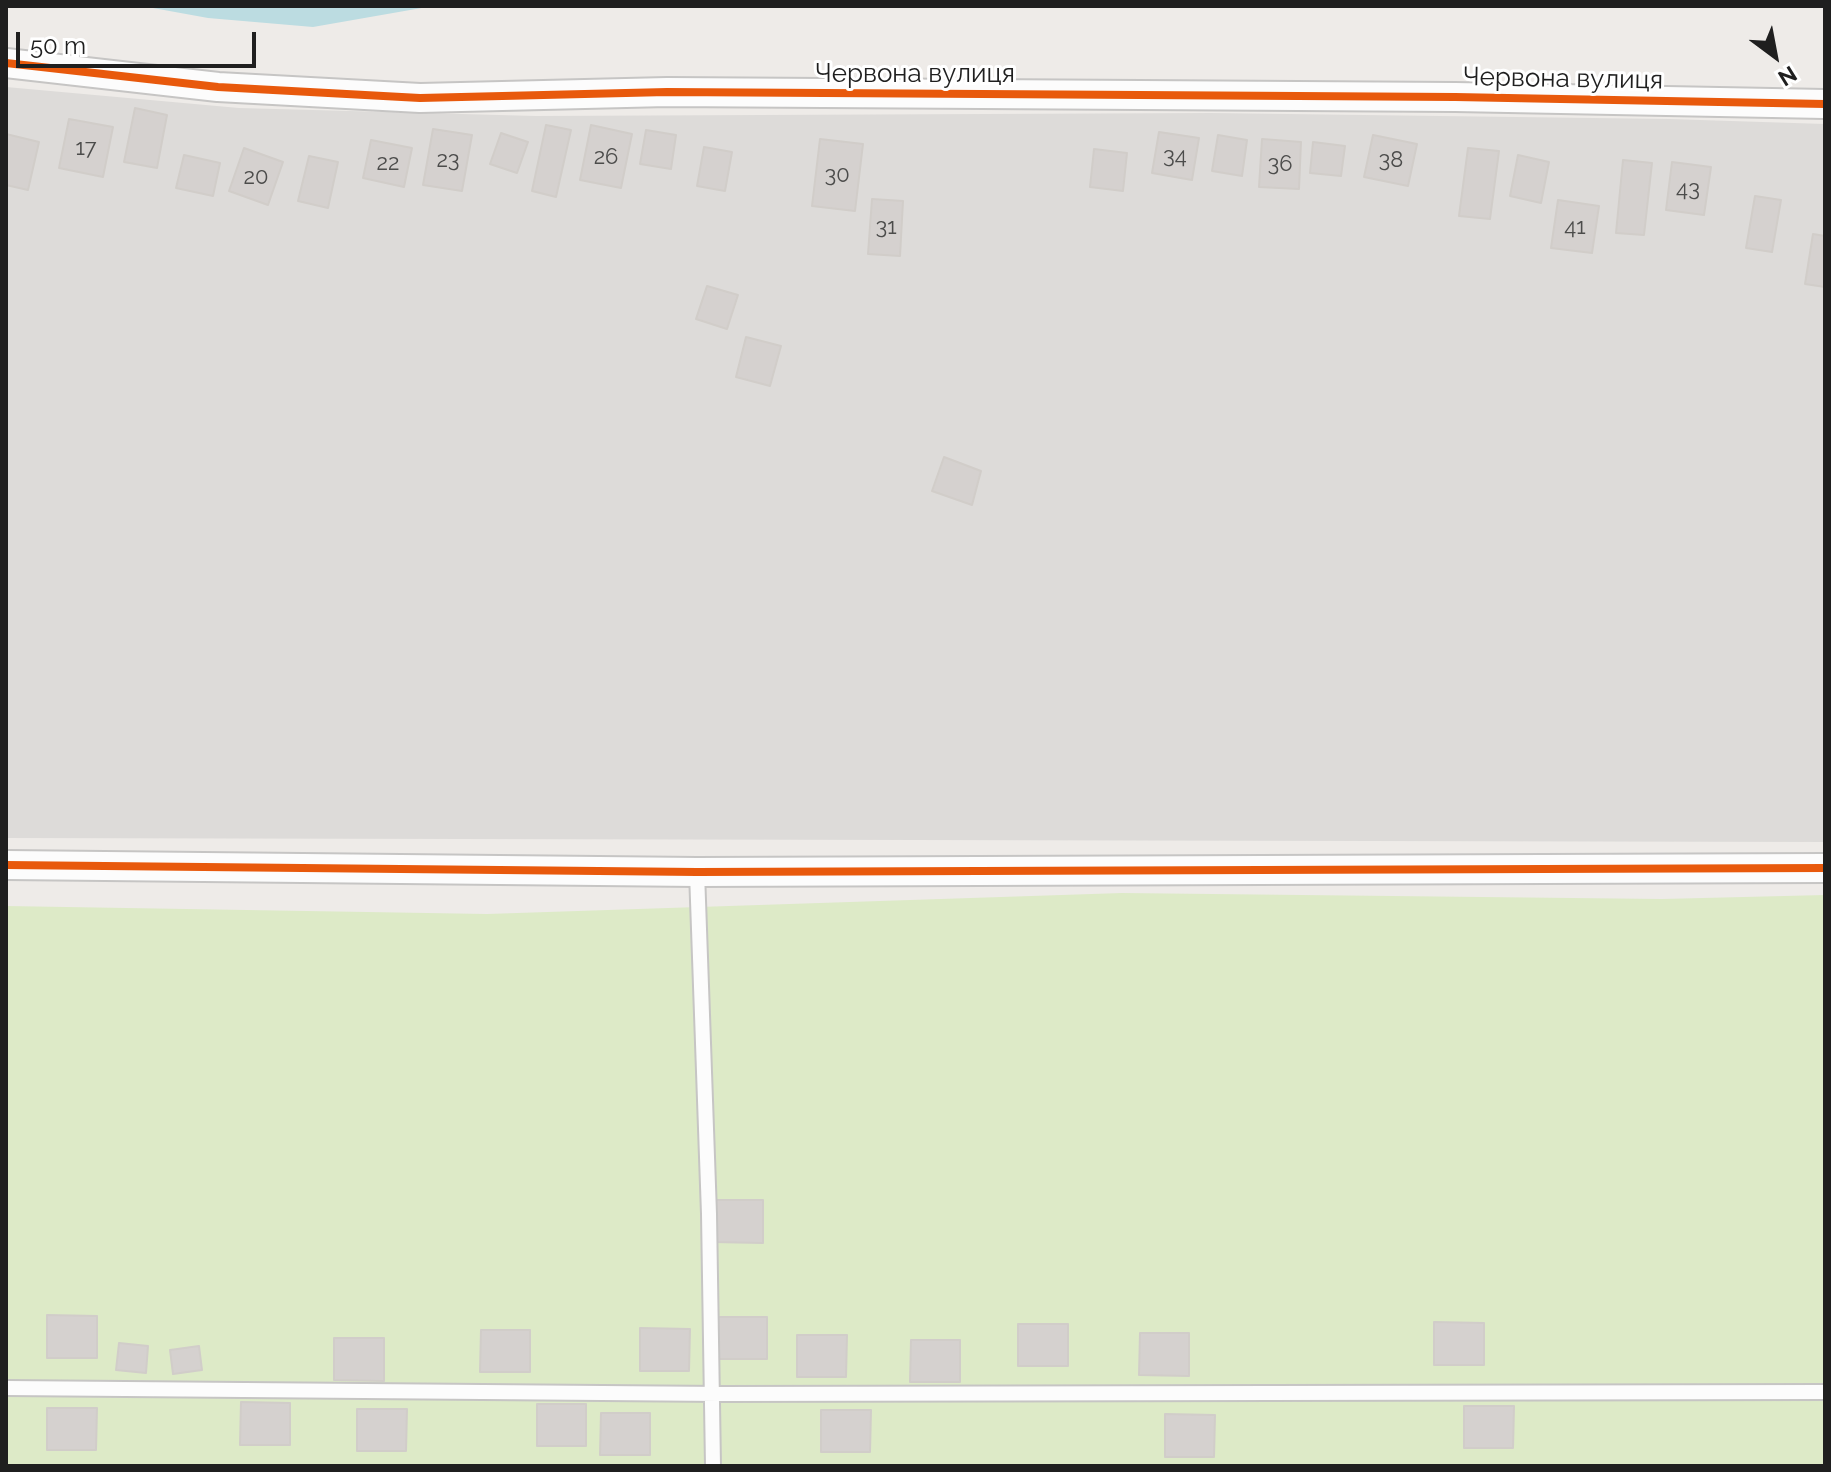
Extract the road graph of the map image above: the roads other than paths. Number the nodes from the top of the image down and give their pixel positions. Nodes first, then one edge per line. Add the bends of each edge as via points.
1 (6, 63) edge
2 (1825, 104) edge
3 (6, 865) edge
4 (1825, 868) edge
5 (697, 872) junction
6 (6, 1388) edge
7 (1825, 1392) edge
8 (713, 1394) junction
9 (713, 1466) edge

1 - 2 street, Червона вулиця via 218,87 420,98 667,92
3 - 5 street
4 - 5 street
5 - 8 lane
6 - 8 lane
7 - 8 lane
8 - 9 lane

